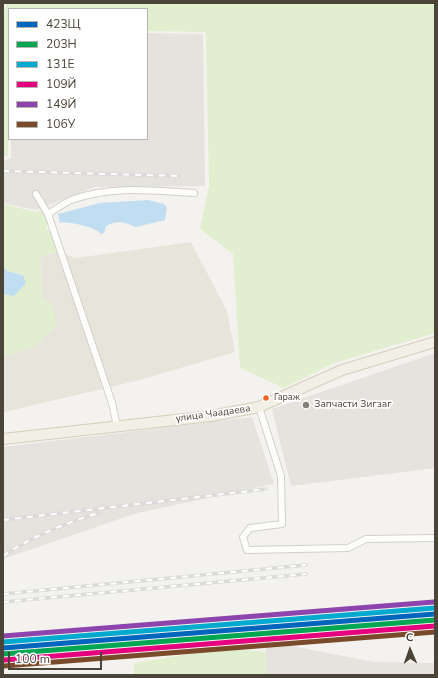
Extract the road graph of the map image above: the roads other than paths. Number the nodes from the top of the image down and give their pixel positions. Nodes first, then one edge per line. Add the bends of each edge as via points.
1 (194, 193) dead end
2 (36, 194) dead end
3 (48, 214) junction
4 (435, 342) edge
5 (259, 408) junction
6 (117, 426) junction
7 (3, 440) edge
8 (435, 538) edge

1 - 3 street via 124,190 97,193 73,199
2 - 3 street
3 - 6 street via 112,402
4 - 5 main road, улица Чаадаева via 342,370
5 - 6 main road, улица Чаадаева
5 - 8 street via 282,476 282,524 250,528 243,537 247,550 348,548 366,539
6 - 7 main road, улица Чаадаева

